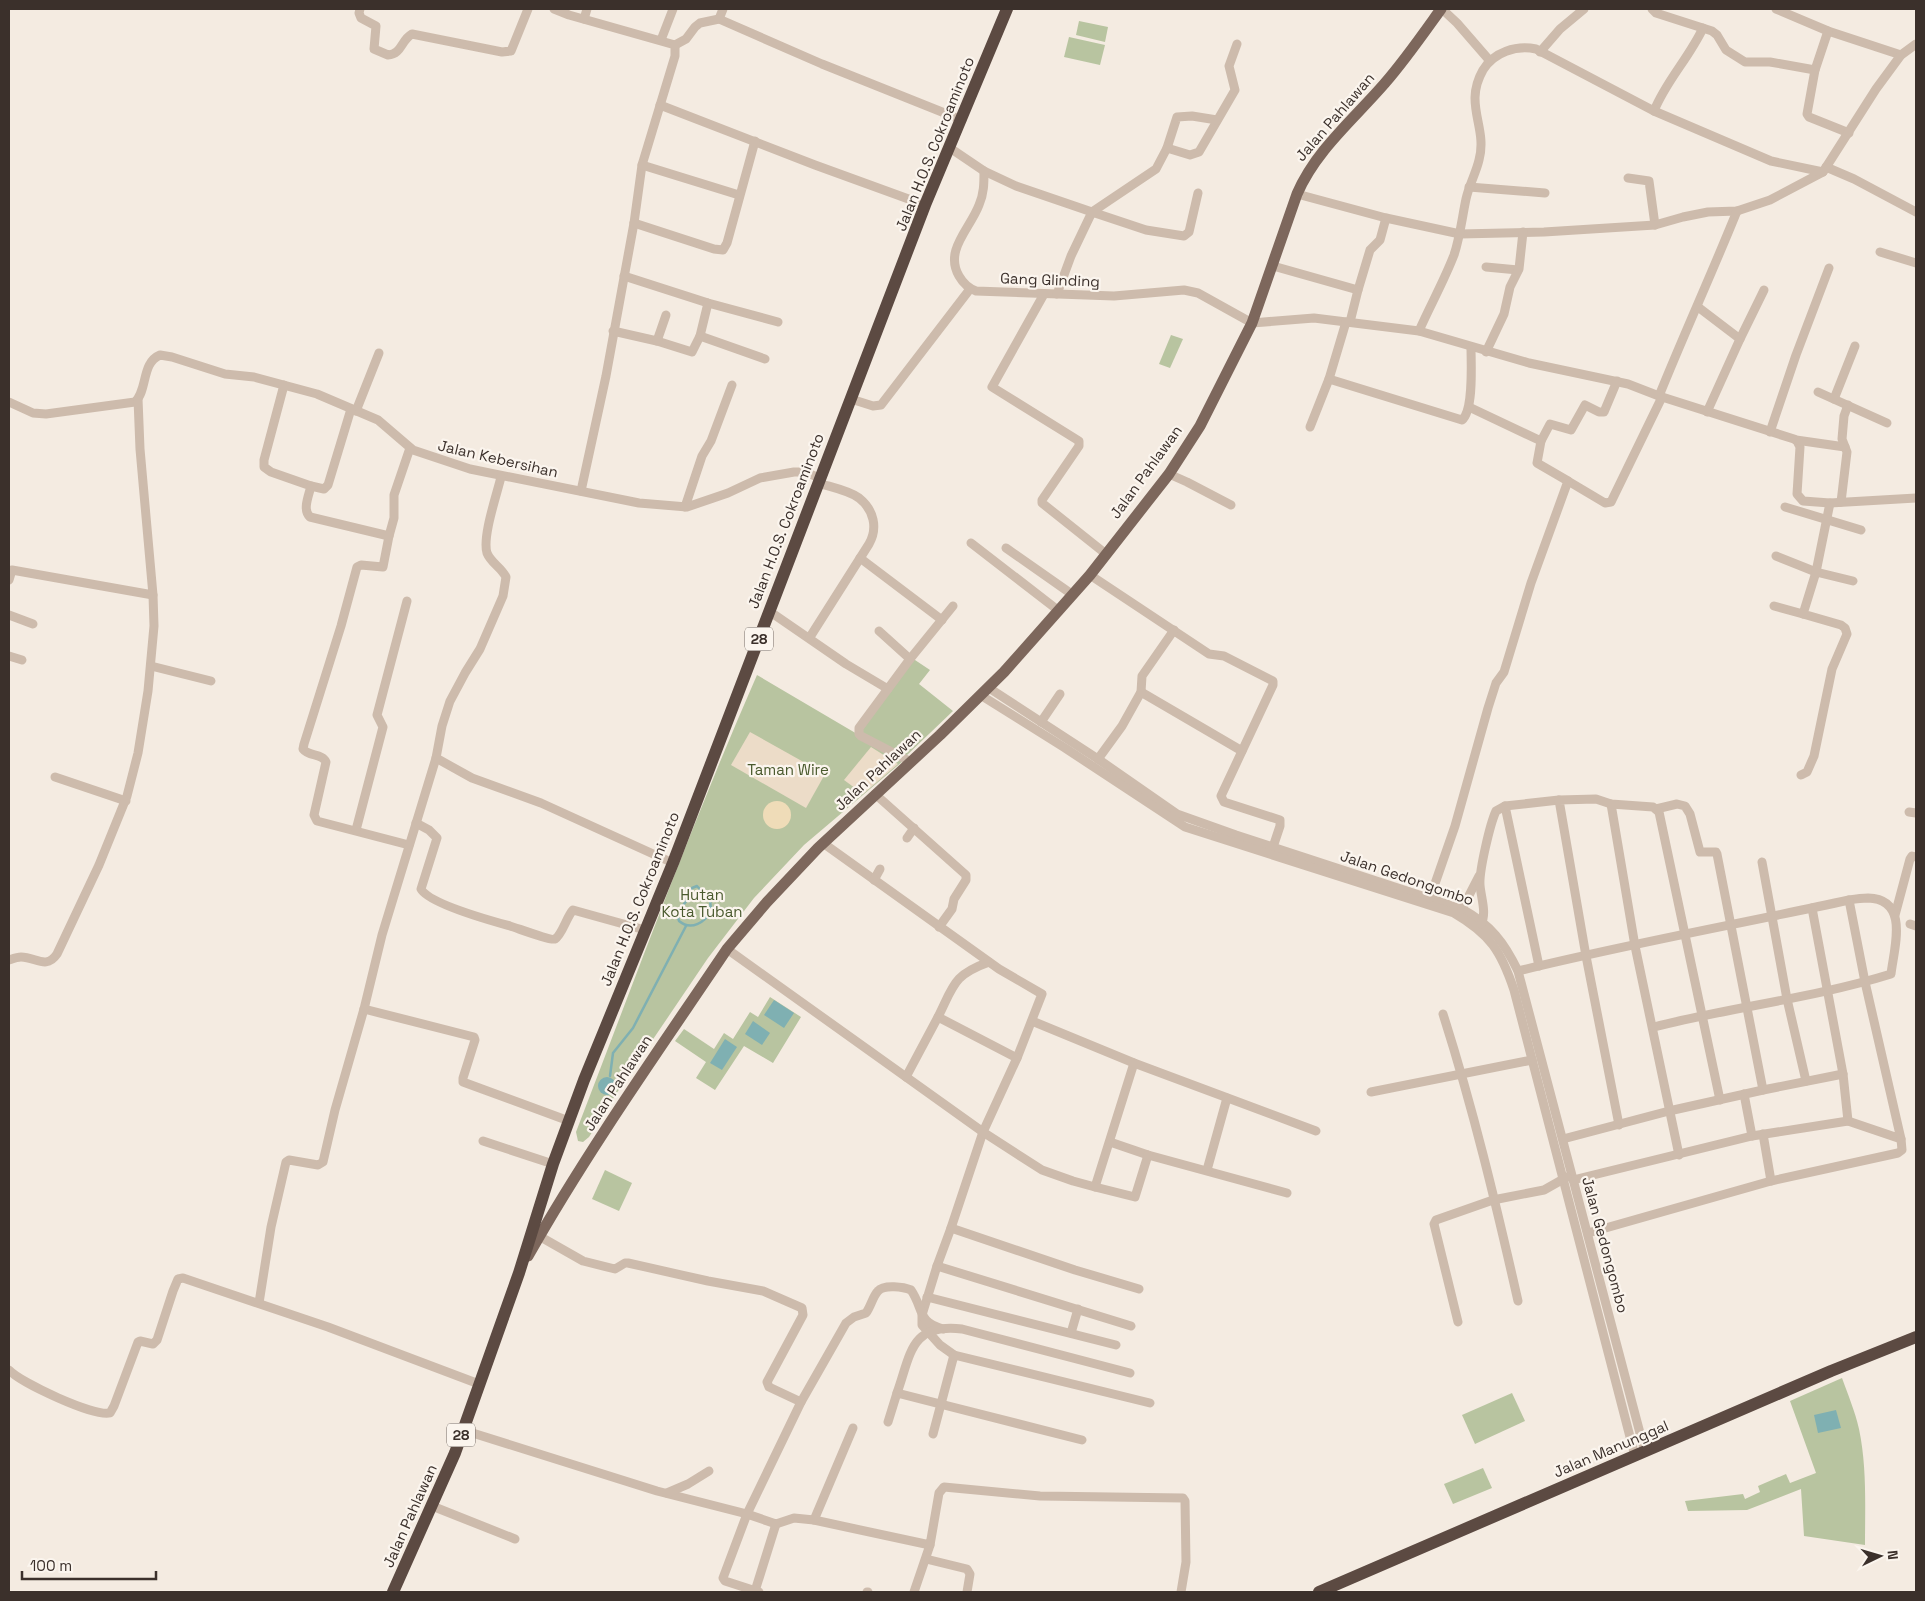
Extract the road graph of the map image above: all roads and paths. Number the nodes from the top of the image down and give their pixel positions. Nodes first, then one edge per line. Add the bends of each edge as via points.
1 (360, 9) edge
2 (528, 9) edge
3 (554, 9) edge
4 (587, 9) edge
5 (673, 9) edge
6 (723, 9) edge
7 (1007, 9) edge
8 (1441, 9) edge
9 (1584, 9) edge
10 (1652, 9) edge
11 (1776, 9) edge
12 (584, 19) junction
13 (719, 19) junction
14 (1703, 28) junction
15 (1828, 31) junction
16 (661, 40) junction
17 (1237, 44) dead end
18 (1916, 44) edge
19 (675, 45) junction
20 (1540, 52) junction
21 (1901, 55) junction
22 (1490, 61) junction
23 (1815, 70) junction
24 (660, 105) junction
25 (1654, 111) junction
26 (962, 120) junction
27 (1217, 120) junction
28 (1849, 133) junction
29 (755, 141) junction
30 (950, 148) junction
31 (1166, 148) junction
32 (642, 165) junction
33 (1824, 170) junction
34 (984, 171) junction
35 (1628, 178) dead end
36 (1469, 187) junction
37 (1198, 193) dead end
38 (1545, 193) dead end
39 (1297, 194) junction
40 (739, 195) junction
41 (925, 205) junction
42 (1737, 211) junction
43 (1092, 212) junction
44 (1916, 212) edge
45 (1386, 218) junction
46 (634, 223) junction
47 (1655, 226) junction
48 (1523, 232) junction
49 (1460, 234) junction
50 (1880, 252) dead end
51 (1916, 263) edge
52 (1273, 266) junction
53 (1486, 268) dead end
54 (1829, 268) dead end
55 (1518, 270) junction
56 (624, 276) junction
57 (970, 289) junction
58 (1358, 290) junction
59 (1764, 290) dead end
60 (1044, 294) junction
61 (1057, 294) junction
62 (708, 303) junction
63 (1698, 307) junction
64 (666, 315) dead end
65 (778, 322) dead end
66 (1348, 322) junction
67 (1252, 323) junction
68 (613, 331) junction
69 (1419, 331) junction
70 (700, 336) junction
71 (1740, 338) junction
72 (657, 341) junction
73 (1855, 346) dead end
74 (1471, 347) junction
75 (1486, 352) junction
76 (378, 353) dead end
77 (765, 358) dead end
78 (1329, 379) junction
79 (1617, 381) junction
80 (284, 385) junction
81 (732, 385) dead end
82 (1818, 392) dead end
83 (1661, 397) junction
84 (852, 398) junction
85 (138, 399) junction
86 (1834, 399) junction
87 (9, 402) edge
88 (1848, 405) junction
89 (1469, 407) junction
90 (353, 410) junction
91 (1707, 412) junction
92 (1888, 423) dead end
93 (1310, 427) dead end
94 (1770, 432) junction
95 (1796, 440) junction
96 (1541, 442) junction
97 (410, 448) junction
98 (1845, 448) junction
99 (1169, 474) junction
100 (501, 477) junction
101 (819, 480) junction
102 (1568, 481) junction
103 (311, 486) junction
104 (580, 491) junction
105 (1916, 498) edge
106 (1841, 502) junction
107 (1830, 503) junction
108 (1231, 506) dead end
109 (685, 507) junction
110 (1785, 507) dead end
111 (1827, 520) junction
112 (1861, 530) dead end
113 (389, 536) junction
114 (971, 543) dead end
115 (1006, 548) dead end
116 (1106, 554) junction
117 (1776, 556) dead end
118 (860, 558) junction
119 (10, 569) edge
120 (1816, 572) junction
121 (1090, 575) junction
122 (9, 580) edge
123 (1853, 581) dead end
124 (153, 595) junction
125 (1073, 595) junction
126 (406, 601) dead end
127 (953, 606) dead end
128 (1774, 606) dead end
129 (770, 612) junction
130 (1059, 612) junction
131 (1803, 614) junction
132 (9, 615) edge
133 (942, 620) junction
134 (33, 624) dead end
135 (1174, 630) junction
136 (879, 631) dead end
137 (810, 637) junction
138 (9, 656) edge
139 (910, 659) junction
140 (22, 660) dead end
141 (151, 666) junction
142 (211, 681) dead end
143 (888, 689) junction
144 (986, 692) junction
145 (1141, 692) junction
146 (1060, 694) dead end
147 (1041, 722) junction
148 (1242, 751) junction
149 (436, 758) junction
150 (1098, 760) junction
151 (911, 762) junction
152 (1801, 775) dead end
153 (55, 777) dead end
154 (875, 794) junction
155 (1559, 800) junction
156 (126, 801) junction
157 (1611, 804) junction
158 (1505, 806) junction
159 (1656, 808) junction
160 (416, 823) junction
161 (914, 828) junction
162 (356, 830) junction
163 (1230, 837) junction
164 (907, 838) dead end
165 (823, 843) junction
166 (409, 845) junction
167 (1273, 847) junction
168 (1916, 857) edge
169 (1762, 862) dead end
170 (672, 863) junction
171 (880, 870) dead end
172 (1481, 871) junction
173 (874, 880) junction
174 (1430, 898) junction
175 (1849, 900) junction
176 (1462, 908) junction
177 (1812, 908) junction
178 (1895, 915) junction
179 (1772, 916) junction
180 (1731, 924) junction
181 (1481, 925) junction
182 (939, 927) junction
183 (645, 930) junction
184 (1686, 935) junction
185 (1636, 946) junction
186 (726, 949) junction
187 (1586, 956) junction
188 (9, 960) edge
189 (989, 962) junction
190 (1539, 966) junction
191 (1518, 971) junction
192 (1865, 982) junction
193 (1828, 990) junction
194 (1787, 999) junction
195 (1748, 1006) junction
196 (364, 1009) junction
197 (1443, 1014) dead end
198 (1702, 1015) junction
199 (938, 1017) junction
200 (1032, 1021) junction
201 (1654, 1028) junction
202 (1017, 1058) junction
203 (1532, 1060) junction
204 (1134, 1063) junction
205 (1462, 1074) junction
206 (1843, 1074) junction
207 (906, 1076) junction
208 (1806, 1082) junction
209 (1763, 1090) junction
210 (1371, 1092) dead end
211 (1744, 1094) junction
212 (1227, 1098) junction
213 (1720, 1100) junction
214 (1669, 1111) junction
215 (569, 1121) junction
216 (1848, 1121) junction
217 (1619, 1125) junction
218 (1316, 1131) dead end
219 (983, 1132) junction
220 (1763, 1134) junction
221 (1752, 1136) junction
222 (1901, 1139) junction
223 (1563, 1140) junction
224 (483, 1141) dead end
225 (1110, 1142) junction
226 (1148, 1155) junction
227 (1679, 1155) junction
228 (553, 1164) junction
229 (1207, 1170) junction
230 (1573, 1178) junction
231 (1562, 1179) junction
232 (1772, 1182) junction
233 (1095, 1187) junction
234 (1287, 1193) dead end
235 (1493, 1200) junction
236 (952, 1228) junction
237 (1588, 1233) junction
238 (539, 1236) junction
239 (937, 1266) junction
240 (519, 1273) junction
241 (1139, 1289) dead end
242 (927, 1297) junction
243 (1518, 1300) dead end
244 (259, 1303) junction
245 (1078, 1309) junction
246 (922, 1315) junction
247 (1458, 1322) dead end
248 (1131, 1326) dead end
249 (943, 1329) junction
250 (928, 1332) junction
251 (1071, 1333) junction
252 (1916, 1337) edge
253 (1116, 1345) dead end
254 (954, 1355) junction
255 (9, 1370) edge
256 (1130, 1373) dead end
257 (479, 1384) junction
258 (897, 1393) junction
259 (801, 1402) junction
260 (1150, 1403) dead end
261 (941, 1405) junction
262 (888, 1422) dead end
263 (852, 1428) dead end
264 (463, 1430) junction
265 (933, 1434) dead end
266 (1082, 1440) dead end
267 (1640, 1454) junction
268 (709, 1471) dead end
269 (667, 1493) junction
270 (432, 1506) junction
271 (747, 1514) junction
272 (814, 1520) junction
273 (776, 1524) junction
274 (515, 1539) dead end
275 (930, 1545) junction
276 (926, 1559) junction
277 (393, 1592) edge
278 (757, 1592) edge
279 (914, 1592) edge
280 (967, 1592) edge
281 (1181, 1592) edge
282 (1320, 1592) edge

1 - 2 street via 361,18 376,26 374,49 388,56 399,51 412,34 495,51 511,51
3 - 12 street
4 - 12 street
5 - 16 street
6 - 13 street
7 - 26 highway, Jalan H.O.S. Cokroaminoto / 28
8 - 22 street
8 - 39 main road, Jalan Pahlawan via 1395,72 1317,159
9 - 20 street
10 - 14 street
11 - 15 street
12 - 16 street
13 - 19 street via 700,23 686,39
13 - 26 street
14 - 23 street via 1712,31 1726,50 1745,62 1770,62
14 - 25 street
15 - 21 street
15 - 23 street
16 - 19 street
17 - 27 street via 1229,66 1235,90
18 - 21 street
19 - 24 street via 675,56
20 - 22 street via 1531,48 1518,49 1504,52
20 - 25 street
21 - 28 street
22 - 36 street via 1474,93 1481,152
23 - 28 street via 1808,116
24 - 29 street
24 - 32 street
25 - 33 street via 1771,161
26 - 30 highway, Jalan H.O.S. Cokroaminoto / 28
27 - 31 street via 1197,153
27 - 31 street via 1178,117
28 - 33 street
29 - 40 street
29 - 41 street
30 - 34 street
30 - 41 highway, Jalan H.O.S. Cokroaminoto / 28
31 - 43 street via 1156,169
32 - 40 street
32 - 46 street
33 - 42 street via 1770,200
33 - 44 street via 1854,180
34 - 43 street via 1016,186
34 - 57 street via 979,206 954,252 954,266
35 - 47 street via 1649,181
36 - 38 street
36 - 49 street
37 - 43 street via 1189,232 1184,236 1146,230
39 - 45 street
39 - 52 main road, Jalan Pahlawan
40 - 46 street via 723,250
41 - 84 highway, Jalan H.O.S. Cokroaminoto / 28
42 - 47 street via 1708,212
42 - 63 street
43 - 61 street via 1070,256
45 - 49 street
45 - 58 street via 1380,240 1370,250
46 - 56 street
47 - 48 street
48 - 49 street
48 - 55 street
49 - 69 street via 1447,272
50 - 51 street
52 - 58 street
52 - 67 main road, Jalan Pahlawan
53 - 55 street
54 - 94 street
55 - 75 street via 1504,314
56 - 62 street
56 - 68 street
57 - 60 street, Gang Glinding
57 - 84 street via 881,405 873,406
58 - 66 street
59 - 71 street
60 - 61 street, Gang Glinding
60 - 116 street via 992,387 1079,441 1079,446 1042,502
61 - 67 street, Gang Glinding via 1114,296 1190,291
62 - 65 street
62 - 70 street
63 - 71 street
63 - 83 street
64 - 72 street
66 - 67 street via 1307,318
66 - 69 street
66 - 78 street
67 - 99 main road, Jalan Pahlawan via 1200,426
68 - 72 street
68 - 104 street
69 - 74 street
70 - 72 street via 692,352
70 - 77 street
71 - 91 street
73 - 86 street
74 - 75 street
74 - 89 street
75 - 79 street
76 - 90 street
78 - 89 street via 1458,419 1465,418
78 - 93 street
79 - 83 street
79 - 96 street via 1604,412 1585,406 1571,430 1550,424
80 - 85 street, Jalan Kebersihan via 225,374 160,355 150,363
80 - 90 street, Jalan Kebersihan via 317,394
80 - 103 street via 264,467
81 - 109 street
82 - 86 street
83 - 91 street
83 - 102 street via 1611,502 1605,503
84 - 101 highway, Jalan H.O.S. Cokroaminoto / 28
85 - 87 street via 128,404 46,414 32,413
85 - 124 street
86 - 88 street
88 - 92 street
88 - 98 street via 1842,439
89 - 96 street
90 - 97 street, Jalan Kebersihan via 378,420
90 - 103 street via 327,488
91 - 94 street
94 - 95 street
95 - 98 street
95 - 107 street via 1800,447 1798,497 1806,502
96 - 102 street via 1538,466
97 - 100 street, Jalan Kebersihan via 436,459
97 - 113 street via 394,495 394,518
98 - 106 street
99 - 108 street
99 - 116 main road, Jalan Pahlawan
100 - 104 street, Jalan Kebersihan
100 - 149 street via 486,546 490,559 506,577 503,596 480,649 450,702
101 - 109 street, Jalan Kebersihan via 806,472 760,478
101 - 118 street, Jalan Kebersihan via 859,498 868,508 875,526 874,535
101 - 129 highway, Jalan H.O.S. Cokroaminoto / 28
102 - 174 street via 1531,583 1504,672 1496,683 1455,826
103 - 113 street via 306,510 310,517
104 - 109 street, Jalan Kebersihan via 639,503
105 - 106 street
106 - 107 street
107 - 111 street
110 - 111 street
111 - 112 street
111 - 120 street
113 - 162 street via 383,567 357,567 303,749 326,762 315,818
114 - 130 street
115 - 125 street
116 - 121 main road, Jalan Pahlawan
117 - 120 street
118 - 133 street
118 - 137 street, Jalan Kebersihan
119 - 122 street
119 - 124 street
120 - 123 street
120 - 131 street
121 - 125 main road, Jalan Pahlawan
121 - 135 street
124 - 141 street
125 - 130 main road, Jalan Pahlawan
126 - 162 street via 377,715 383,726
127 - 133 street
128 - 131 street
129 - 137 street
129 - 170 highway, Jalan H.O.S. Cokroaminoto / 28
130 - 144 main road, Jalan Pahlawan
131 - 152 street via 1840,625 1848,634 1832,669 1814,756 1810,767
132 - 134 street
133 - 139 street
135 - 145 street via 1142,676
135 - 148 street via 1209,654 1224,656 1273,681
136 - 139 street
137 - 143 street
138 - 140 street
139 - 143 street
141 - 142 street
141 - 156 street via 138,753
143 - 151 street via 861,724 859,734
144 - 147 street, Jalan Gedongombo
144 - 151 main road, Jalan Pahlawan
144 - 163 street, Jalan Gedongombo via 1174,821 1185,827
145 - 148 street
145 - 150 street
146 - 147 street
147 - 150 street, Jalan Gedongombo
148 - 167 street via 1221,798 1224,802 1280,820
149 - 160 street
149 - 170 street via 472,778 541,803
150 - 163 street, Jalan Gedongombo via 1178,814
151 - 154 main road, Jalan Pahlawan
153 - 156 street
154 - 161 street
154 - 165 main road, Jalan Pahlawan
155 - 157 street via 1596,799
155 - 158 street
155 - 187 street
156 - 188 street via 53,960 47,962 21,957
157 - 159 street
157 - 185 street
158 - 172 street via 1494,815
158 - 190 street
159 - 180 street via 1677,804 1686,806 1700,852 1717,853
159 - 184 street
160 - 166 street
160 - 183 street via 437,838 421,889 433,898 463,912 550,940 558,935 573,910
161 - 164 street
161 - 182 street via 966,875 952,908
162 - 166 street
163 - 167 street, Jalan Gedongombo
163 - 181 street, Jalan Gedongombo
165 - 173 street
165 - 186 main road, Jalan Pahlawan
166 - 196 street
167 - 174 street, Jalan Gedongombo
168 - 178 street via 1910,859
169 - 179 street
170 - 183 highway, Jalan H.O.S. Cokroaminoto / 28
171 - 173 street
172 - 176 street
172 - 181 street
173 - 182 street
174 - 176 street, Jalan Gedongombo
175 - 177 street
175 - 178 street via 1878,899
175 - 192 street
176 - 181 street, Jalan Gedongombo
177 - 179 street
177 - 193 street
178 - 192 street via 1897,923 1891,974
179 - 180 street
179 - 194 street
180 - 184 street
180 - 195 street
181 - 191 street, Jalan Gedongombo via 1502,942
181 - 203 street, Jalan Gedongombo via 1506,966
182 - 189 street
183 - 215 highway, Jalan H.O.S. Cokroaminoto / 28
184 - 185 street
184 - 198 street
185 - 187 street
185 - 201 street
186 - 207 street
186 - 238 main road, Jalan Pahlawan
187 - 190 street
187 - 217 street
189 - 199 street via 968,970 957,979
189 - 200 street via 1041,993
190 - 191 street
191 - 223 street, Jalan Gedongombo
192 - 193 street
192 - 222 street
193 - 194 street
193 - 206 street
194 - 195 street
194 - 208 street
195 - 198 street
195 - 209 street
196 - 215 street via 474,1036 464,1082
196 - 244 street via 323,1162 320,1165 286,1162 271,1227
197 - 205 street
198 - 201 street
198 - 213 street
199 - 202 street
199 - 207 street
200 - 202 street
200 - 204 street
201 - 214 street
202 - 219 street
203 - 205 street
203 - 231 street, Jalan Gedongombo
204 - 212 street
204 - 225 street
205 - 210 street
205 - 235 street
206 - 208 street
206 - 216 street
207 - 219 street
208 - 209 street
209 - 211 street
211 - 213 street
211 - 221 street
212 - 218 street
212 - 229 street
213 - 214 street
214 - 217 street
214 - 227 street
215 - 228 highway, Jalan H.O.S. Cokroaminoto / 28
216 - 220 street
216 - 222 street
217 - 223 street
219 - 233 street via 1042,1170
219 - 236 street
220 - 221 street
220 - 232 street
221 - 227 street
222 - 232 street via 1902,1150 1898,1153
223 - 230 street, Jalan Gedongombo
224 - 228 street
225 - 226 street
225 - 233 street
226 - 229 street
226 - 233 street via 1134,1197
227 - 230 street
228 - 240 highway, Jalan H.O.S. Cokroaminoto / 28
229 - 234 street
230 - 231 street
230 - 237 street, Jalan Gedongombo
231 - 235 street via 1544,1190
231 - 267 street, Jalan Gedongombo
232 - 237 street
235 - 243 street
235 - 247 street via 1442,1216 1434,1224
236 - 239 street
236 - 241 street
237 - 267 street, Jalan Gedongombo
238 - 240 main road, Jalan Pahlawan
238 - 259 street via 583,1261 615,1269 628,1263 763,1291 802,1308 803,1314 767,1382 769,1387
239 - 242 street
239 - 245 street
240 - 257 highway, Jalan Pahlawan / 28
242 - 246 street
242 - 251 street
244 - 255 street via 178,1279 157,1340 152,1344 138,1342 114,1406 107,1414 42,1390
244 - 257 street
245 - 248 street
245 - 251 street
246 - 249 street via 927,1323
246 - 250 street via 922,1324
246 - 259 street via 916,1297 909,1289 887,1287 878,1290 866,1313 846,1323
249 - 250 street
249 - 256 street via 962,1329
250 - 254 street
250 - 258 street via 912,1347
251 - 253 street
252 - 267 highway, Jalan Manunggal
254 - 260 street
254 - 261 street
257 - 264 highway, Jalan Pahlawan / 28
258 - 261 street
258 - 262 street
259 - 271 street
261 - 265 street
261 - 266 street
263 - 272 street
264 - 269 street
264 - 270 highway, Jalan Pahlawan / 28
267 - 282 highway, Jalan Manunggal
268 - 269 street
269 - 271 street
270 - 274 street
270 - 277 highway, Jalan Pahlawan / 28
271 - 273 street
271 - 278 street via 723,1580
272 - 273 street via 794,1518
272 - 275 street
273 - 278 street
275 - 276 street
275 - 281 street via 939,1493 944,1487 1040,1496 1183,1498 1186,1562
276 - 279 street
276 - 280 street via 967,1569 970,1574

